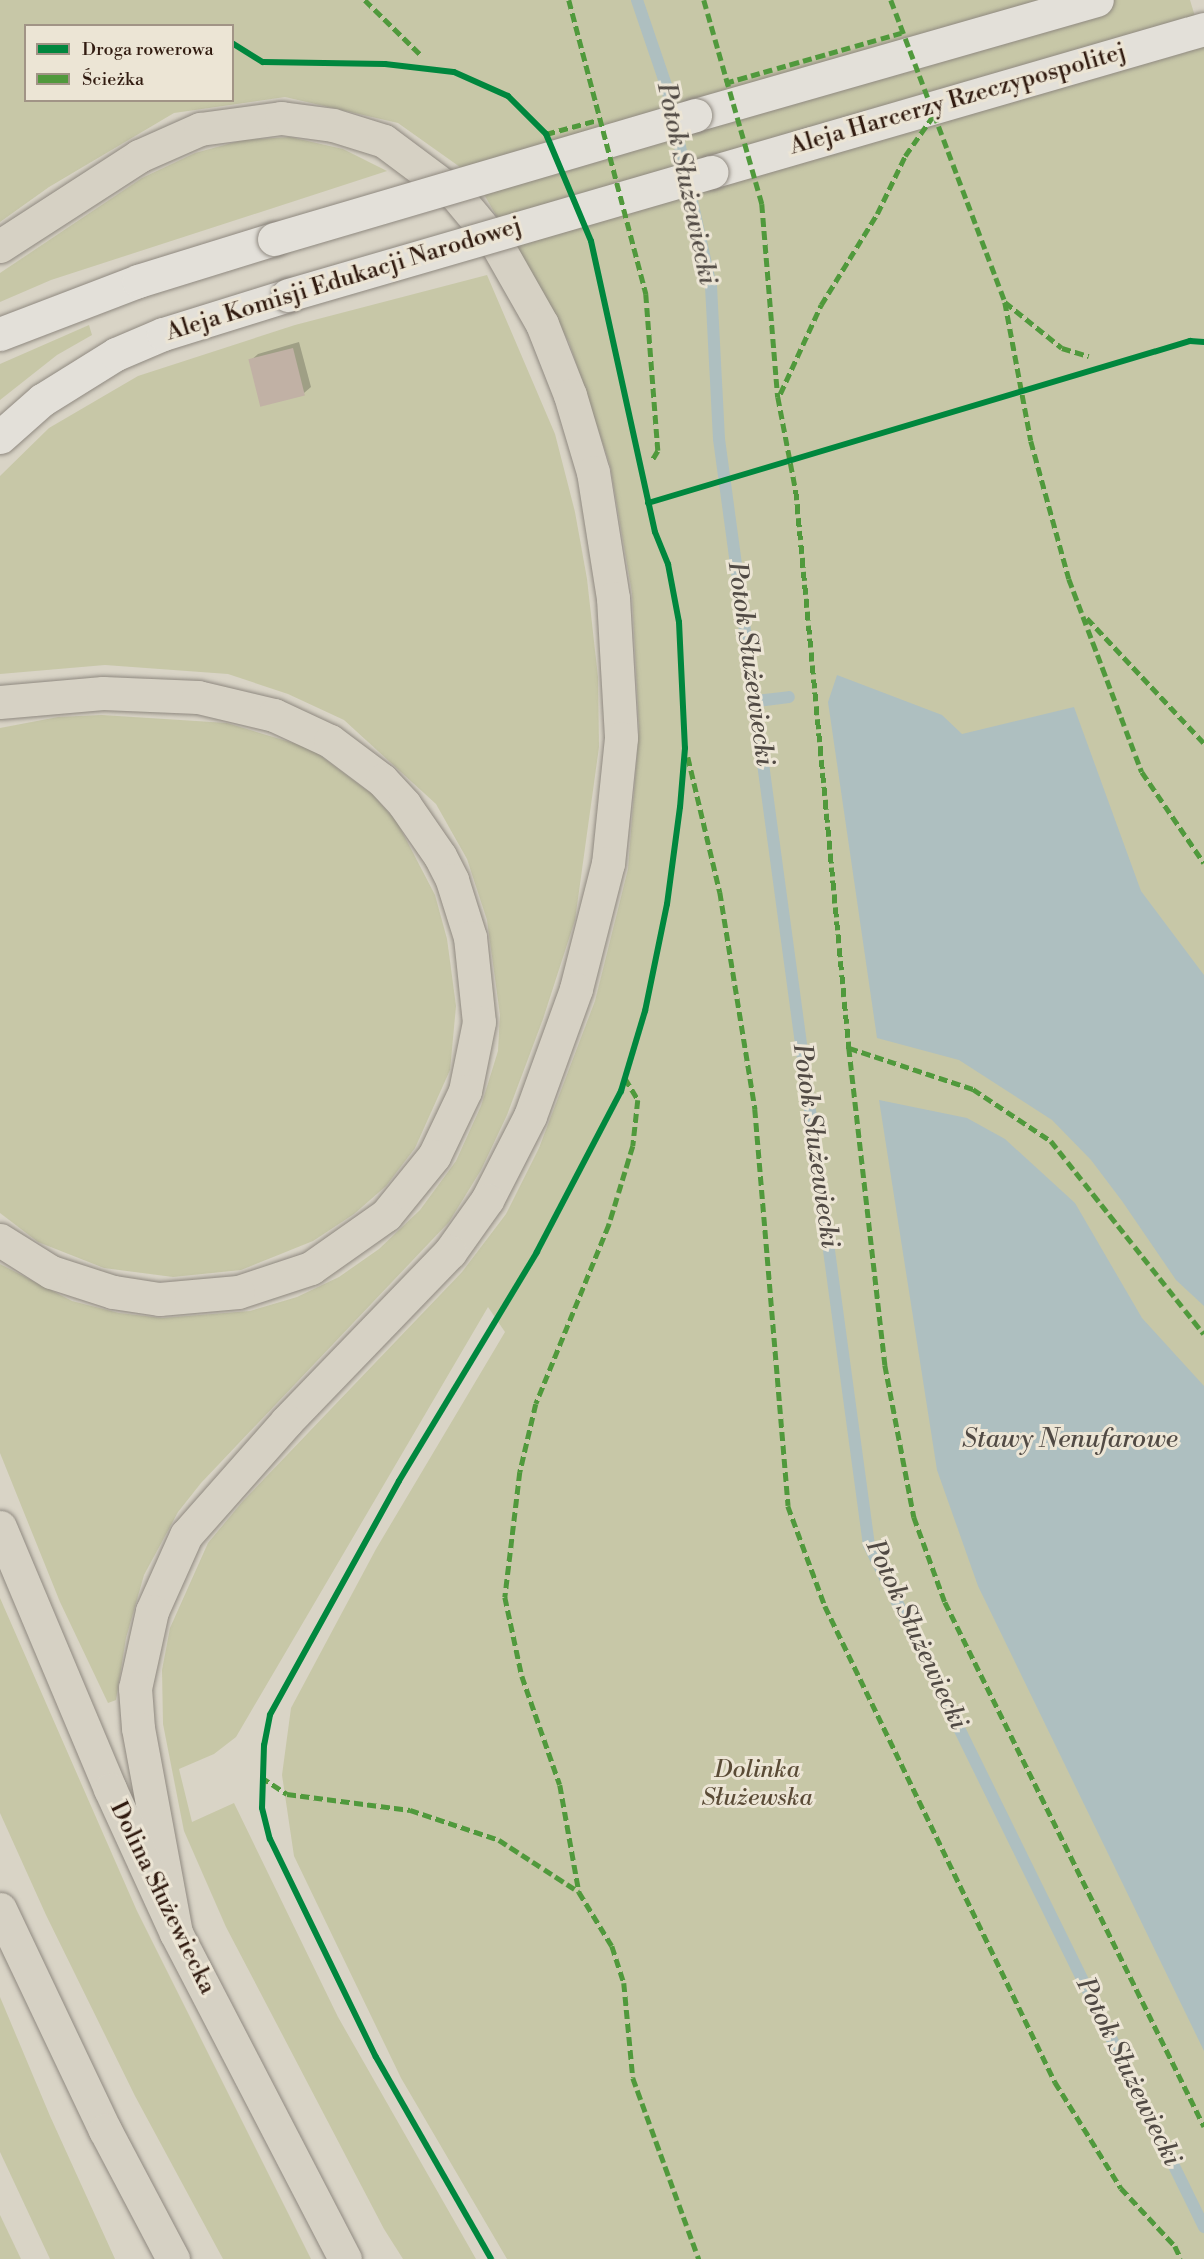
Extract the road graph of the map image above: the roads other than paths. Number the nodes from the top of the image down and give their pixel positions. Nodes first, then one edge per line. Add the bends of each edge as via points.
1 (1096, 0) edge
2 (1204, 29) edge
3 (711, 172) joint
4 (0, 246) edge
5 (0, 334) edge
6 (0, 437) edge
7 (0, 702) edge
8 (0, 1240) edge
9 (0, 1527) edge
10 (0, 1909) edge
11 (176, 1933) junction
12 (173, 2259) edge
13 (345, 2259) edge

1 - 5 street, bridge via 138,280
2 - 3 street, Aleja Harcerzy Rzeczypospolitej
3 - 6 street, Aleja Komisji Edukacji Narodowej, bridge via 171,331 116,354 42,400
4 - 11 main road via 139,156 200,129 281,118 333,125 384,141 455,194 496,243 521,282 556,358 582,433 602,516 613,598 621,738 608,863 576,989 525,1125 487,1200 450,1252 287,1421 186,1535 152,1611 135,1688 138,1728
7 - 8 main road via 103,693 198,697 274,715 330,741 382,780 404,804 444,864 470,937 478,1022 465,1091 445,1136 416,1181 364,1233 296,1275 238,1293 151,1298 112,1292 51,1272
9 - 11 main road, Dolina Służewiecka via 105,1778
10 - 12 main road via 105,2130
11 - 13 main road, Dolina Służewiecka

